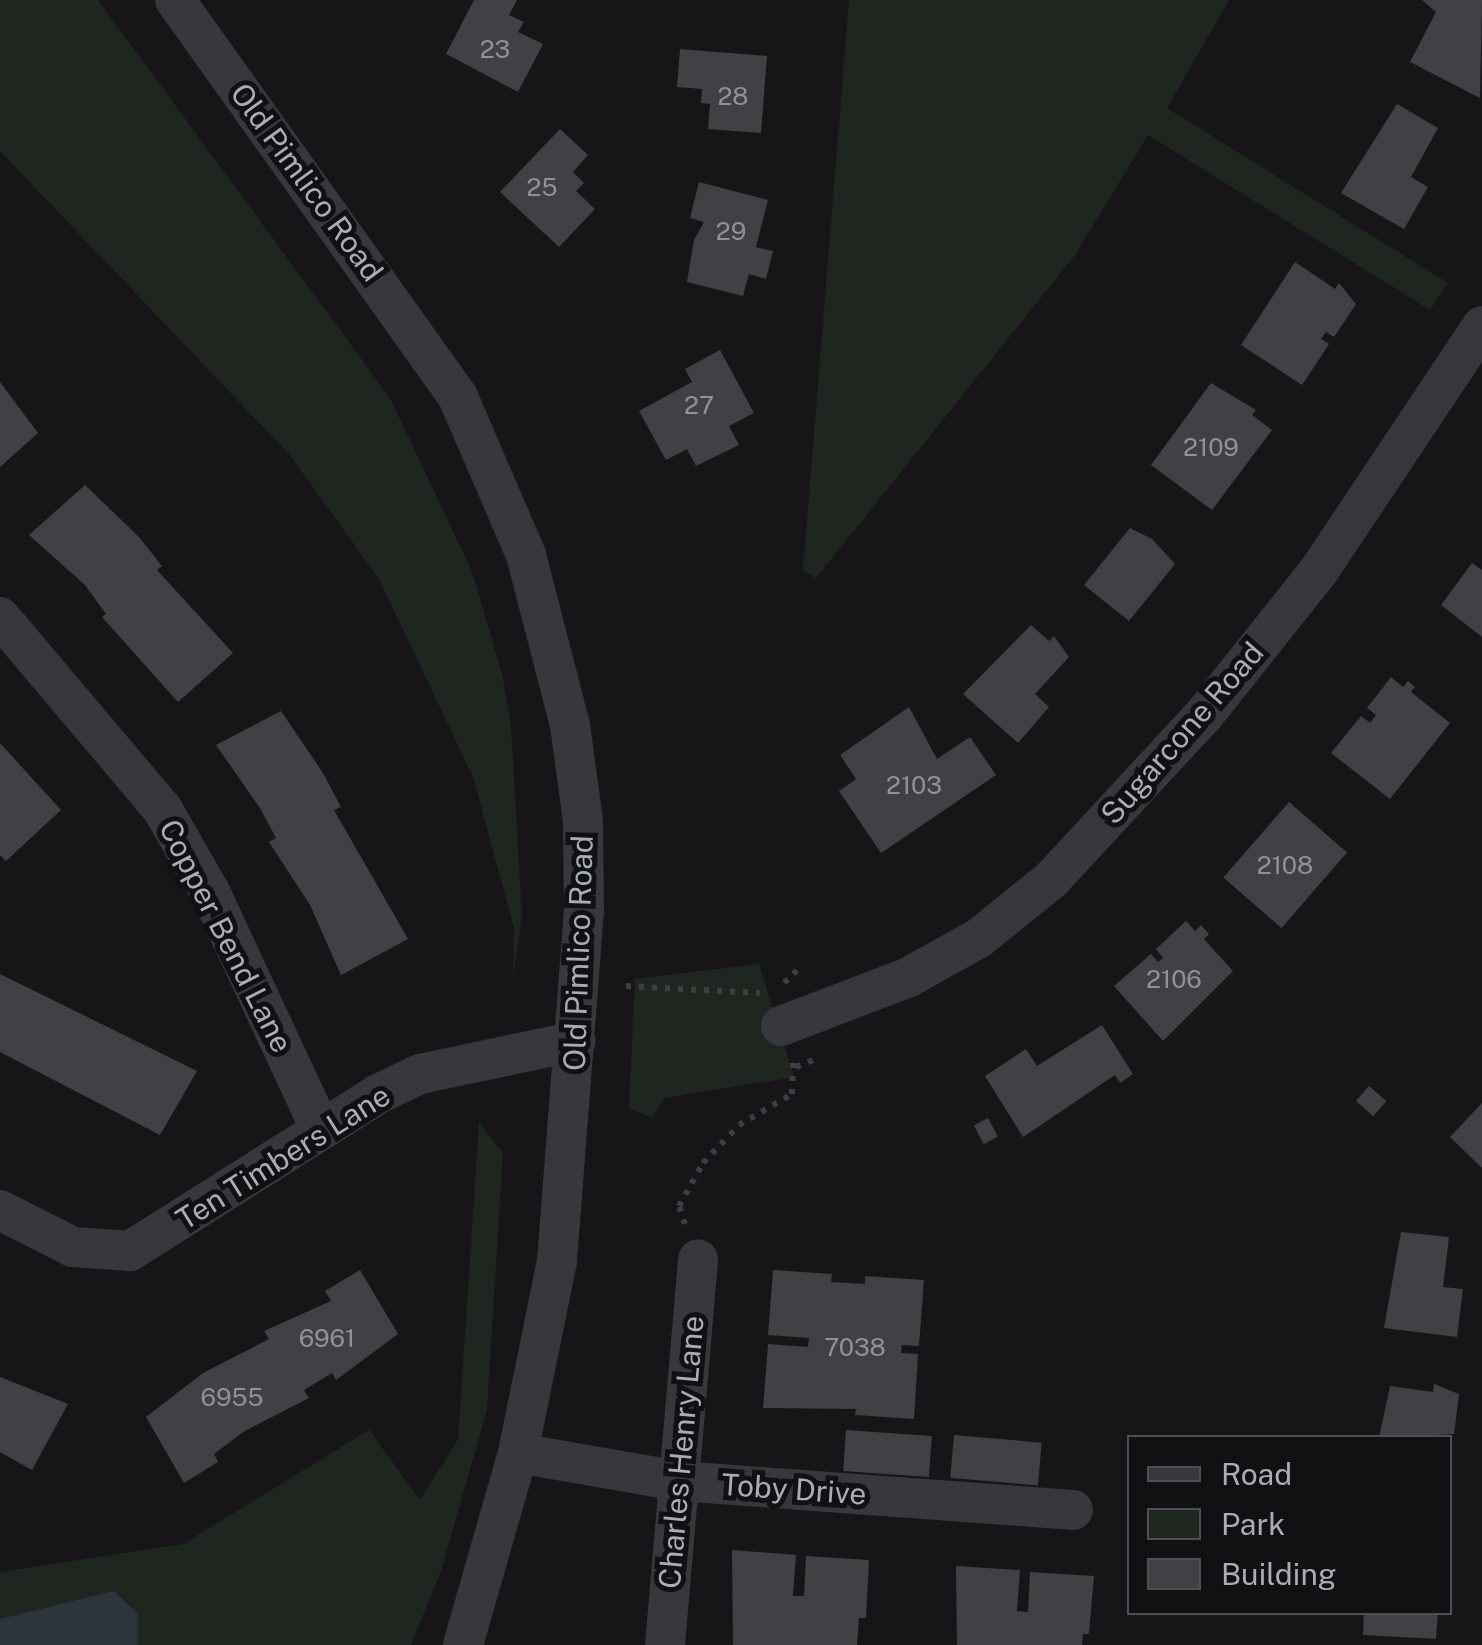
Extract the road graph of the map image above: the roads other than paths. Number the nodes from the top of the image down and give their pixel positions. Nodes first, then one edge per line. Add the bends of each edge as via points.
1 (175, 0) edge
2 (1482, 326) edge
3 (0, 617) edge
4 (781, 1026) road end
5 (576, 1042) junction
6 (320, 1128) junction
7 (0, 1210) edge
8 (698, 1258) road end
9 (518, 1453) junction
10 (679, 1481) junction
11 (1073, 1510) dead end
12 (464, 1645) edge
13 (665, 1645) edge

1 - 5 street, Old Pimlico Road via 458,398 526,555 564,692 583,820
2 - 4 street, Sugarcone Road via 1320,568 1204,715 1050,880 979,938 910,977
3 - 6 street, Copper Bend Lane via 164,810 210,892
5 - 6 street, Ten Timbers Lane via 420,1074
5 - 9 street, Old Pimlico Road via 558,1261
6 - 7 street, Ten Timbers Lane via 130,1250 73,1247
8 - 10 street, Charles Henry Lane
9 - 10 street, Toby Drive
9 - 12 street, Old Pimlico Road
10 - 11 street, Toby Drive
10 - 13 street, Charles Henry Lane

